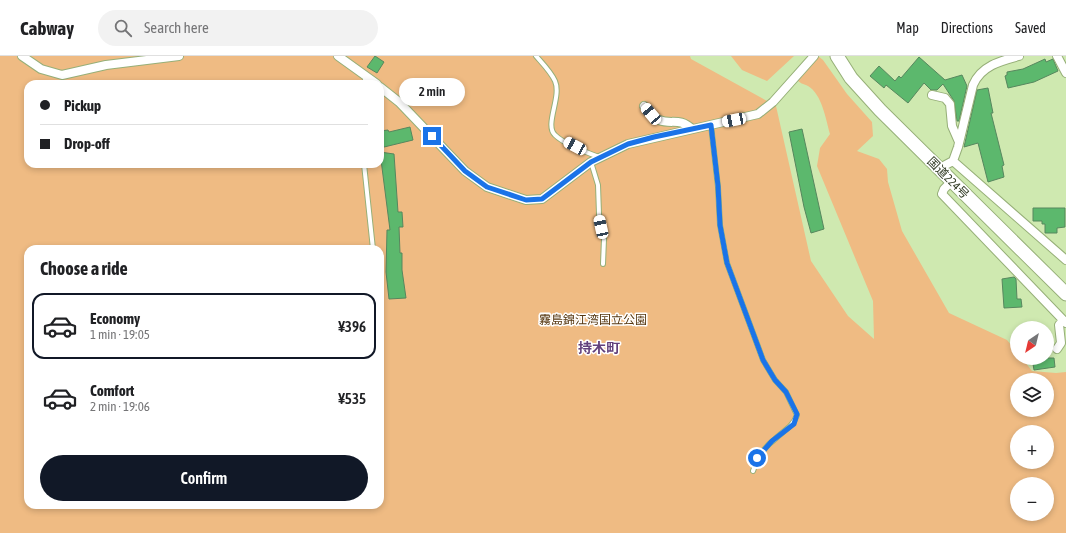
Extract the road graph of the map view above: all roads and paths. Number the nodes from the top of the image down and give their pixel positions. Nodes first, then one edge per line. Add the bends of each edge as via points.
1 (22, 56) edge
2 (179, 56) edge
3 (338, 56) edge
4 (536, 56) edge
5 (814, 56) edge
6 (837, 56) edge
7 (1019, 56) edge
8 (1057, 56) edge
9 (1066, 73) edge
10 (367, 76) junction
11 (365, 80) edge
12 (372, 80) edge
13 (384, 90) edge
14 (932, 95) dead end
15 (644, 106) dead end
16 (711, 125) junction
17 (692, 129) junction
18 (959, 142) junction
19 (601, 157) junction
20 (591, 162) junction
21 (953, 162) junction
22 (364, 168) edge
23 (938, 168) junction
24 (951, 182) junction
25 (373, 245) edge
26 (1066, 260) edge
27 (603, 264) dead end
28 (1066, 294) edge
29 (1064, 321) edge
30 (1057, 349) dead end
31 (753, 471) dead end

1 - 2 street via 41,69 62,75 106,65
3 - 10 street
4 - 19 lane via 555,82 557,96 550,127 554,135
5 - 16 street via 773,102 758,114
6 - 23 highway, 国道224号 via 851,78
7 - 18 street via 984,68 977,76 972,85
8 - 9 street
10 - 11 lane
10 - 12 street
13 - 20 street via 399,102 465,171 487,187 526,200 542,199
14 - 18 street via 945,98 950,104 952,126
15 - 17 street via 660,120 678,121
16 - 17 street
16 - 31 lane via 720,225 727,263 763,360 786,392 797,414 794,424 772,441 757,458
17 - 19 street via 628,144
18 - 21 street
19 - 20 street
20 - 27 lane via 598,185 599,214 604,240
21 - 23 street
21 - 26 street
22 - 25 lane
23 - 24 highway, 国道224号
24 - 28 highway, 国道224号
24 - 29 street via 942,194
29 - 30 street via 1059,325 1061,343

